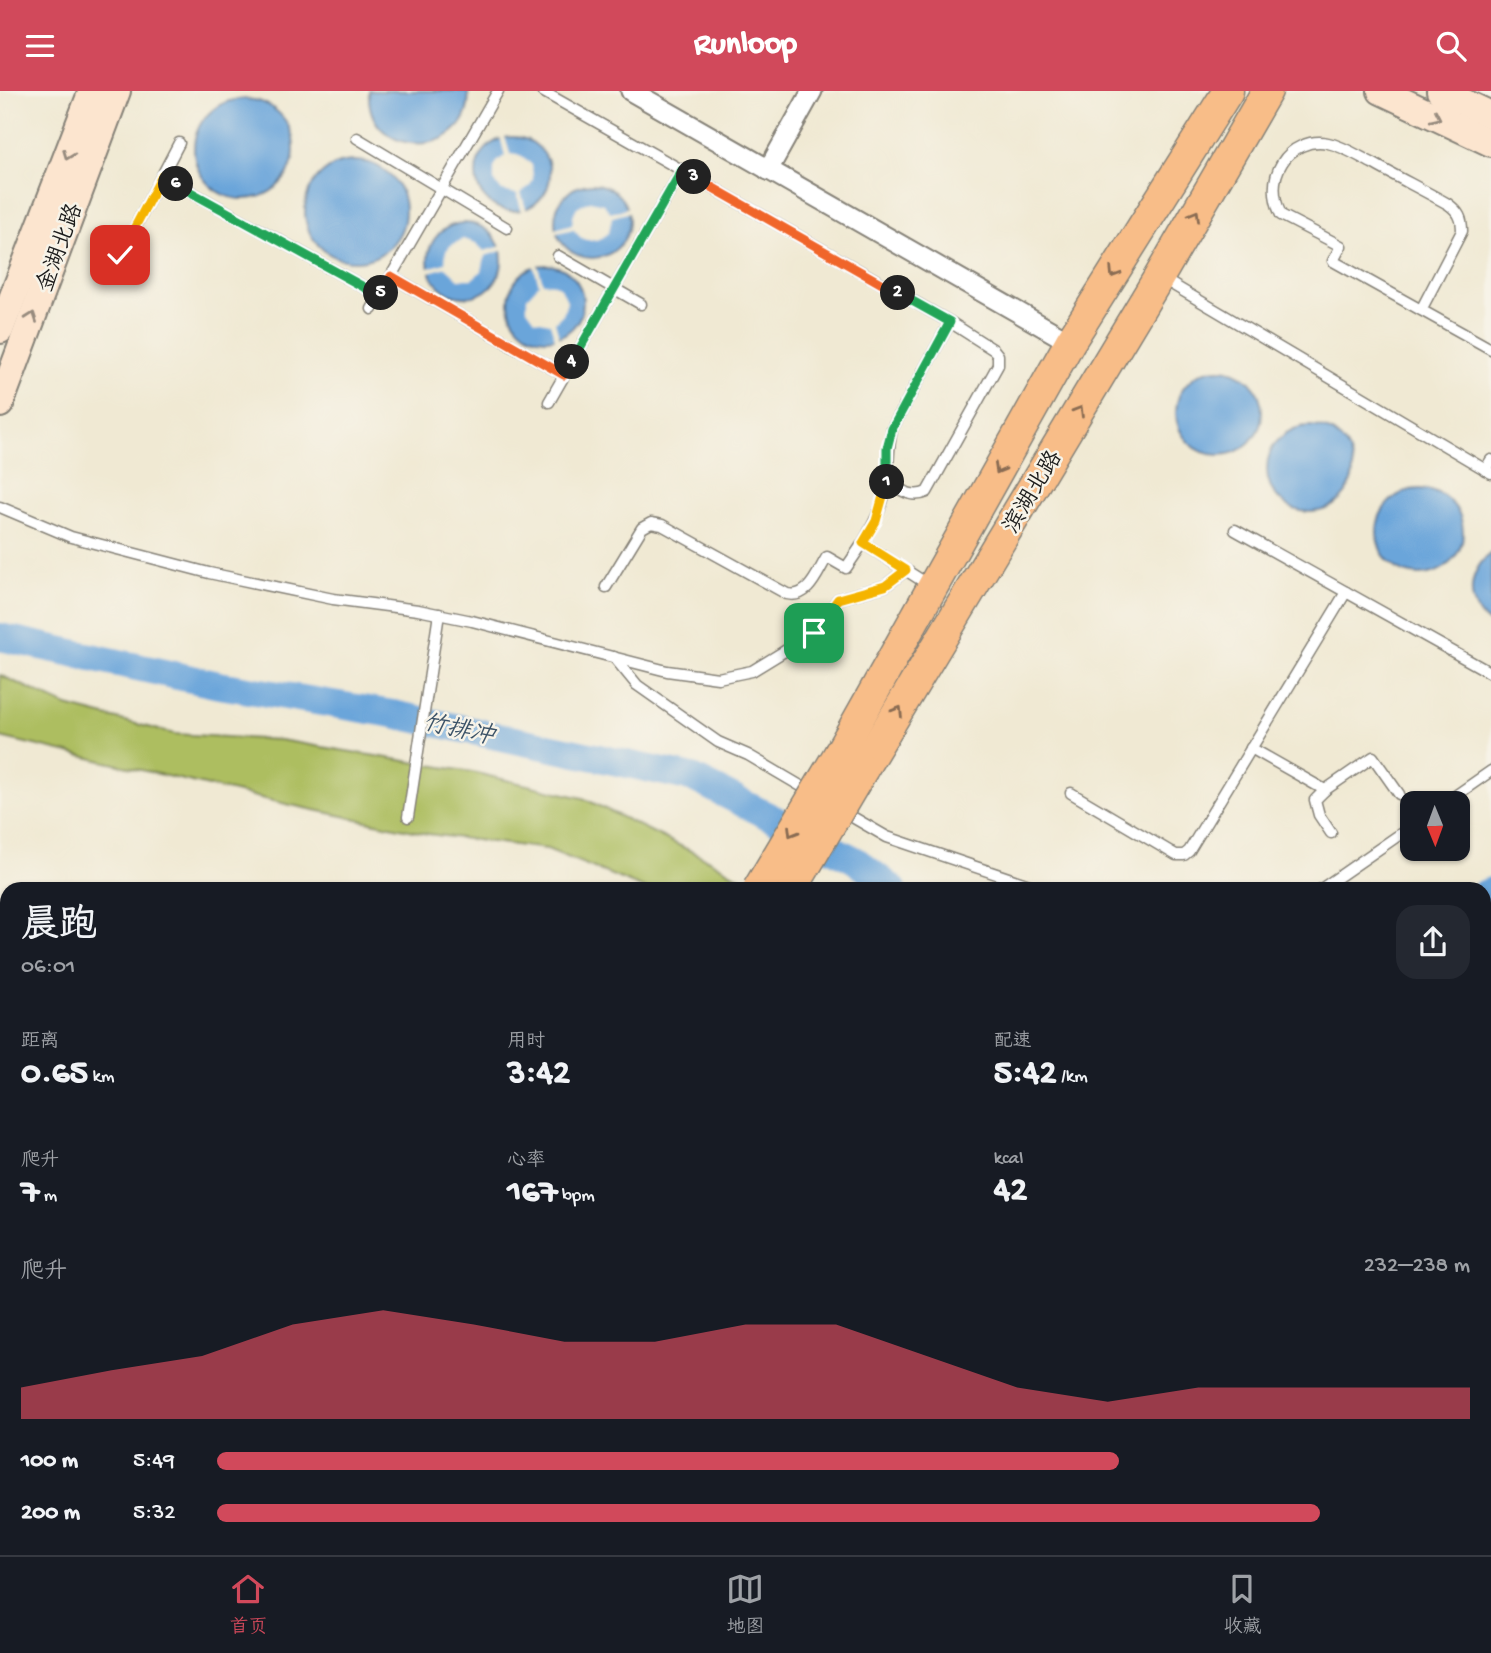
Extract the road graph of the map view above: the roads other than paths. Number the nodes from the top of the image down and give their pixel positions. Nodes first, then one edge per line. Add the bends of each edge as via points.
1 (92, 91) edge
2 (117, 91) edge
3 (498, 91) edge
4 (542, 91) edge
5 (631, 91) edge
6 (812, 91) edge
7 (1228, 91) edge
8 (1267, 91) edge
9 (1381, 91) edge
10 (1440, 91) edge
11 (1491, 115) edge
12 (357, 138) dead end
13 (179, 143) dead end
14 (1491, 143) edge
15 (682, 170) junction
16 (768, 170) junction
17 (162, 176) junction
18 (442, 189) junction
19 (507, 228) dead end
20 (120, 255) dead end
21 (558, 256) dead end
22 (391, 276) junction
23 (1159, 277) junction
24 (614, 289) junction
25 (380, 296) junction
26 (641, 305) dead end
27 (372, 309) dead end
28 (1421, 310) junction
29 (950, 322) junction
30 (0, 330) edge
31 (1070, 342) junction
32 (1491, 349) edge
33 (564, 375) junction
34 (549, 402) dead end
35 (0, 404) edge
36 (1491, 460) edge
37 (1488, 472) edge
38 (887, 482) junction
39 (0, 507) edge
40 (1235, 530) dead end
41 (863, 543) junction
42 (906, 570) junction
43 (606, 587) dead end
44 (933, 587) junction
45 (1346, 592) junction
46 (439, 614) junction
47 (614, 657) junction
48 (1491, 673) edge
49 (1251, 748) junction
50 (852, 761) junction
51 (1491, 771) edge
52 (1325, 790) junction
53 (1462, 791) edge
54 (1071, 793) dead end
55 (1399, 794) dead end
56 (408, 817) dead end
57 (1331, 833) dead end
58 (1400, 834) edge
59 (763, 882) edge
60 (795, 882) edge
61 (1020, 882) edge
62 (1331, 882) edge

1 -> 30 main road, 金湖北路
35 -> 2 main road, 金湖北路
3 - 18 lane
4 - 15 lane
5 - 16 street
6 - 16 street
7 -> 31 main road, 滨湖北路
23 -> 8 main road, 滨湖北路
9 -> 14 main road
10 - 11 main road
12 - 18 lane
13 - 17 lane
15 - 24 lane
15 - 29 lane
16 - 31 street
17 - 20 lane
17 - 25 lane
18 - 19 lane
18 - 22 lane
21 - 24 lane
22 - 25 lane
22 - 33 lane
23 - 37 lane
50 -> 23 main road, 滨湖北路
24 - 26 lane
24 - 33 lane
25 - 27 lane
28 - 28 lane via 1333,261 1341,246 1282,215 1275,181 1286,156 1312,142 1327,142 1458,211 1462,231
28 - 32 lane
29 - 38 lane via 892,429
29 - 38 lane via 994,349 998,365 927,492 912,496
31 -> 44 main road, 滨湖北路
33 - 34 lane
36 - 37 lane
38 - 41 lane via 876,521
39 - 46 lane via 71,537 209,573 332,599
40 - 45 lane
41 - 42 lane
41 - 43 lane via 846,568 827,557 804,593 796,596 662,524 652,523 642,528
42 - 44 lane
42 - 47 lane via 885,586 838,599 814,633 752,671 718,678
44 - 50 main road, 滨湖北路
45 - 48 lane
45 - 49 lane
46 - 47 lane
46 - 56 lane
47 - 61 lane via 637,685 718,742 748,755 887,838
49 - 52 lane
49 - 54 lane via 1184,855 1176,855
50 -> 59 main road, 滨湖北路, bridge
50 - 60 main road, 滨湖北路, bridge
51 - 53 lane
52 - 55 lane via 1373,757
52 - 57 lane via 1315,800 1315,807
58 - 62 lane

